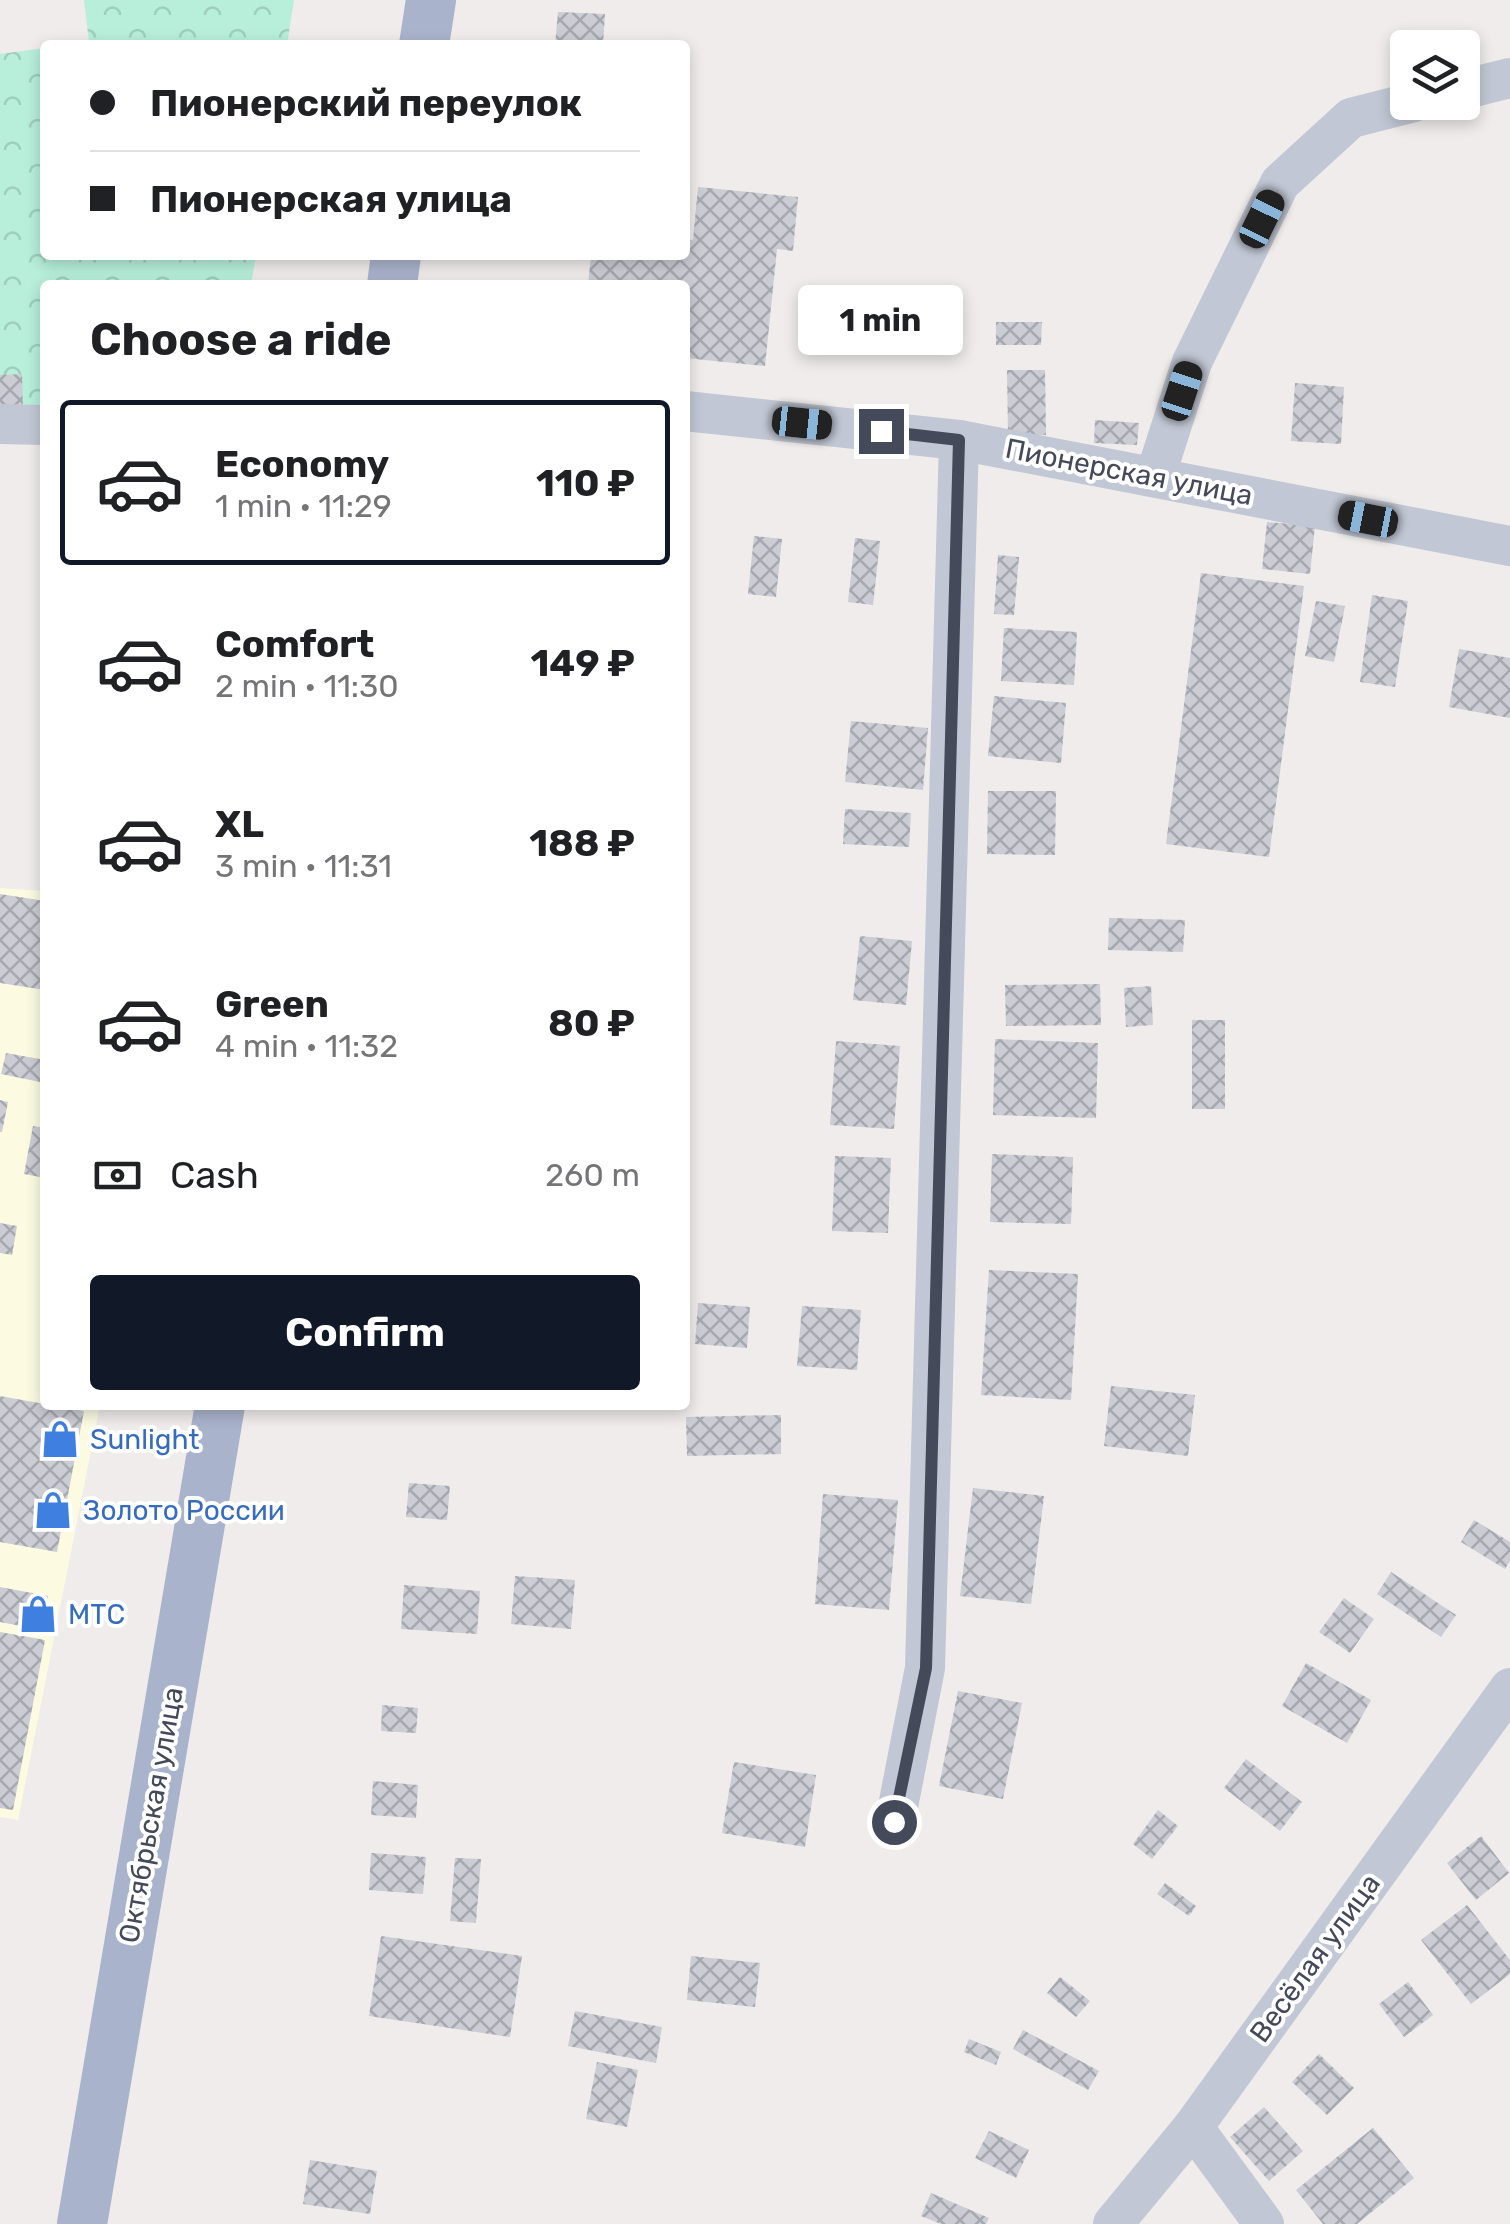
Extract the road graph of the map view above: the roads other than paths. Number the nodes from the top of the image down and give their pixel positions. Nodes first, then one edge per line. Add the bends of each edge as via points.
1 (430, 0) edge
2 (425, 40) edge
3 (1510, 78) edge
4 (1480, 86) edge
5 (1390, 108) edge
6 (690, 411) edge
7 (0, 424) edge
8 (40, 425) edge
9 (959, 440) junction
10 (1155, 478) junction
11 (1510, 546) edge
12 (219, 1410) edge
13 (1510, 1688) edge
14 (894, 1822) dead end
15 (1193, 2127) junction
16 (82, 2224) edge
17 (1113, 2224) edge
18 (1264, 2224) edge

1 - 2 main road
3 - 4 street
5 - 10 street via 1351,118 1280,183 1192,362
6 - 9 street, Пионерская улица
7 - 8 street
9 - 10 street, Пионерская улица
9 - 14 street via 926,1668
10 - 11 street, Пионерская улица
12 - 16 main road, Октябрьская улица
13 - 15 street, Весёлая улица
15 - 17 street, Весёлая улица
15 - 18 street

